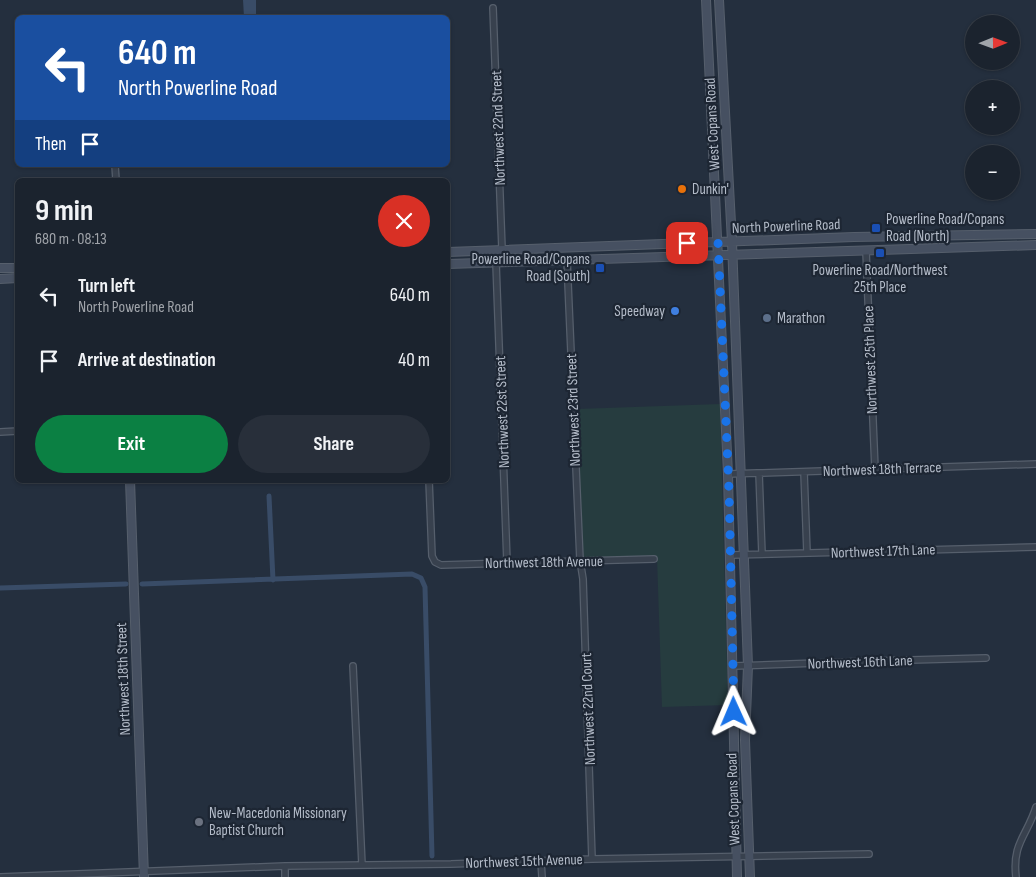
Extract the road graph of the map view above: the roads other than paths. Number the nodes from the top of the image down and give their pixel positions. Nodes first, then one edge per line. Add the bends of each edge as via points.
1 (706, 0) edge
2 (718, 0) edge
3 (493, 8) dead end
4 (1036, 234) edge
5 (954, 236) junction
6 (718, 242) junction
7 (732, 242) junction
8 (1036, 245) edge
9 (567, 247) junction
10 (502, 249) junction
11 (927, 249) junction
12 (866, 251) junction
13 (450, 252) edge
14 (719, 256) junction
15 (732, 256) junction
16 (567, 260) junction
17 (553, 261) junction
18 (496, 263) junction
19 (450, 264) edge
20 (0, 268) edge
21 (15, 268) edge
22 (15, 278) edge
23 (0, 279) edge
24 (15, 431) edge
25 (0, 432) edge
26 (1036, 464) edge
27 (875, 469) junction
28 (804, 472) junction
29 (759, 473) junction
30 (728, 474) junction
31 (741, 474) junction
32 (130, 483) edge
33 (429, 483) edge
34 (1036, 547) edge
35 (807, 553) junction
36 (762, 554) junction
37 (731, 555) junction
38 (744, 555) junction
39 (654, 559) dead end
40 (580, 560) junction
41 (508, 562) junction
42 (986, 658) dead end
43 (353, 666) dead end
44 (734, 666) junction
45 (748, 666) junction
46 (1036, 807) edge
47 (869, 854) dead end
48 (736, 856) junction
49 (749, 857) junction
50 (592, 859) junction
51 (541, 861) junction
52 (362, 865) junction
53 (284, 866) junction
54 (144, 874) edge
55 (2, 877) edge
56 (285, 877) edge
57 (542, 877) edge
58 (737, 877) edge
59 (750, 877) edge
60 (1016, 877) edge

1 - 6 main road, West Copans Road
2 - 7 main road, West Copans Road
3 - 10 street, Northwest 22nd Street
4 - 5 main road, North Powerline Road
5 - 7 main road, North Powerline Road
5 - 11 main road via 937,241
6 - 7 main road, North Powerline Road
6 - 9 main road, North Powerline Road
6 - 14 main road, West Copans Road
7 - 15 main road, West Copans Road
8 - 11 main road, North Powerline Road
9 - 10 main road, North Powerline Road
9 - 17 main road via 564,254
10 - 13 main road, North Powerline Road
11 - 12 main road, North Powerline Road
12 - 15 main road, North Powerline Road
12 - 27 street, Northwest 25th Place
14 - 15 main road, North Powerline Road
14 - 16 main road, North Powerline Road
14 - 30 main road, West Copans Road
15 - 31 main road, West Copans Road
16 - 17 main road, North Powerline Road
16 - 40 street, Northwest 23rd Street
17 - 18 main road, North Powerline Road
18 - 19 main road, North Powerline Road
18 - 41 street, Northwest 22st Street
20 - 21 main road
22 - 23 main road
24 - 25 street
26 - 27 street, Northwest 18th Terrace
27 - 28 street, Northwest 18th Terrace
28 - 29 street, Northwest 18th Terrace
28 - 35 street
29 - 31 street, Northwest 18th Terrace
29 - 36 street
30 - 31 street, Northwest 18th Terrace
30 - 37 main road, West Copans Road
31 - 38 main road, West Copans Road
32 - 54 main road, Northwest 18th Street
33 - 41 street, Northwest 18th Avenue via 432,556 435,562 441,565
34 - 35 street, Northwest 17th Lane
35 - 36 street, Northwest 17th Lane
36 - 38 street, Northwest 17th Lane
37 - 38 street, Northwest 17th Lane
37 - 44 main road, West Copans Road
38 - 45 main road, West Copans Road
39 - 40 street, Northwest 18th Avenue
40 - 41 street, Northwest 18th Avenue
40 - 50 street, Northwest 22nd Court
42 - 45 street, Northwest 16th Lane
43 - 52 street
44 - 45 street, Northwest 16th Lane
44 - 48 main road, West Copans Road
45 - 49 main road, West Copans Road via 745,740
46 - 60 street via 1017,851
47 - 49 street, Northwest 15th Avenue
48 - 49 street, Northwest 15th Avenue
48 - 50 street, Northwest 15th Avenue
48 - 58 main road, West Copans Road
49 - 59 main road, West Copans Road
50 - 51 street, Northwest 15th Avenue
51 - 52 street, Northwest 15th Avenue
51 - 57 street
52 - 53 street, Northwest 15th Avenue
53 - 54 street, Northwest 15th Avenue
53 - 56 street
54 - 55 street, Northwest 15th Avenue

